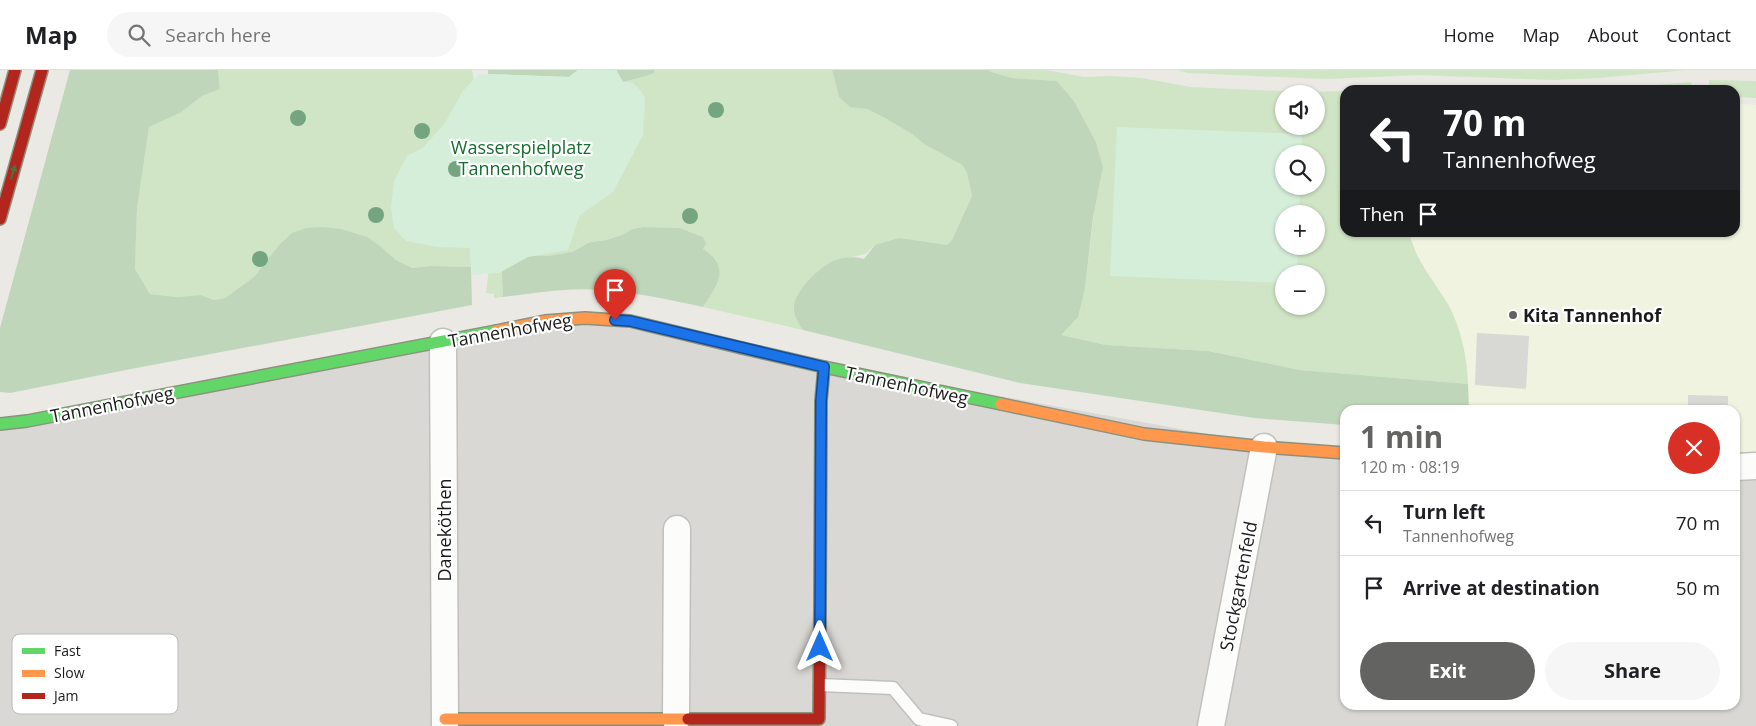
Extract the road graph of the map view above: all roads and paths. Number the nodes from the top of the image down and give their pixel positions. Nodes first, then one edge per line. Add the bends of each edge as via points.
1 (15, 70) edge
2 (42, 70) edge
3 (0, 124) edge
4 (0, 219) edge
5 (443, 342) junction
6 (824, 367) junction
7 (0, 424) edge
8 (1264, 447) junction
9 (1340, 453) edge
10 (1756, 466) edge
11 (1740, 467) edge
12 (677, 529) dead end
13 (820, 685) junction
14 (444, 722) edge
15 (690, 722) edge
16 (819, 723) edge
17 (951, 726) edge
18 (1211, 726) edge

1 - 3 street
4 -> 2 street
5 - 6 street, Tannenhofweg via 546,321 585,318 630,321
5 - 7 street, Tannenhofweg
5 - 14 street, Daneköthen
6 - 8 street, Tannenhofweg via 1144,434
6 - 13 street, Daneköthen via 821,401
8 - 9 street, Tannenhofweg
8 - 18 street, Stockgartenfeld
10 - 11 street
12 - 15 street
13 - 16 street, Daneköthen
13 - 17 lane via 893,688 918,719
14 - 15 street, Daneköthen
15 - 16 street, Daneköthen

